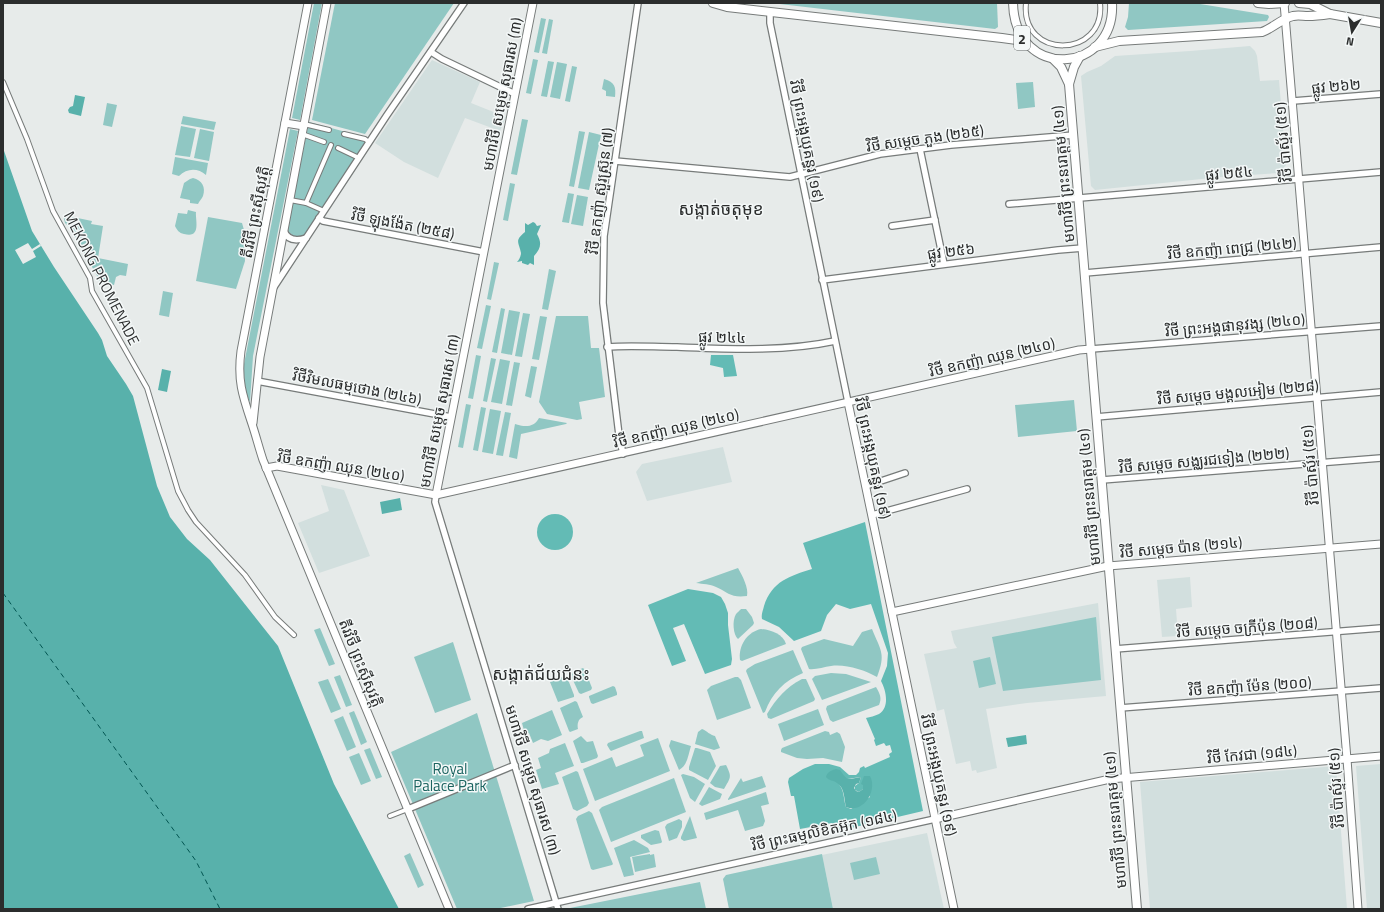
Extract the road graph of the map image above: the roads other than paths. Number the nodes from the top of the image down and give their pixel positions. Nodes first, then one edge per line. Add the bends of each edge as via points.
1 (308, 3) edge
2 (328, 3) edge
3 (464, 3) edge
4 (533, 3) edge
5 (638, 3) edge
6 (714, 3) edge
7 (1013, 3) edge
8 (1026, 3) edge
9 (1100, 3) edge
10 (1112, 3) edge
11 (1258, 3) edge
12 (1284, 3) edge
13 (1299, 3) edge
14 (770, 12) junction
15 (1330, 14) junction
16 (1285, 19) junction
17 (1381, 23) edge
18 (1024, 41) junction
19 (1095, 47) junction
20 (431, 52) junction
21 (1080, 56) junction
22 (1053, 59) junction
23 (3, 82) edge
24 (1069, 84) junction
25 (515, 94) junction
26 (1381, 94) edge
27 (1292, 102) junction
28 (285, 123) junction
29 (304, 125) junction
30 (329, 130) dead end
31 (302, 134) junction
32 (344, 134) dead end
33 (1074, 135) junction
34 (324, 142) dead end
35 (369, 142) junction
36 (331, 145) dead end
37 (338, 148) dead end
38 (920, 149) junction
39 (359, 158) junction
40 (615, 161) junction
41 (1381, 172) edge
42 (801, 175) junction
43 (1299, 179) junction
44 (1079, 199) junction
45 (290, 200) junction
46 (306, 203) junction
47 (1009, 204) dead end
48 (324, 211) junction
49 (319, 218) junction
50 (935, 220) junction
51 (892, 226) dead end
52 (284, 231) junction
53 (306, 238) junction
54 (1381, 247) edge
55 (1083, 248) junction
56 (484, 252) junction
57 (1305, 254) junction
58 (944, 264) junction
59 (1085, 272) junction
60 (822, 280) junction
61 (273, 289) junction
62 (1381, 326) edge
63 (1312, 331) junction
64 (835, 341) junction
65 (607, 347) junction
66 (1091, 349) junction
67 (257, 381) junction
68 (1381, 392) edge
69 (1317, 398) junction
70 (244, 402) junction
71 (256, 402) junction
72 (848, 402) junction
73 (452, 417) junction
74 (1096, 417) junction
75 (253, 426) junction
76 (623, 454) junction
77 (1381, 458) edge
78 (1322, 462) junction
79 (266, 468) junction
80 (905, 473) dead end
81 (1102, 480) junction
82 (866, 486) junction
83 (967, 488) dead end
84 (436, 495) junction
85 (872, 515) junction
86 (1381, 544) edge
87 (1330, 548) junction
88 (1108, 566) junction
89 (892, 612) junction
90 (1381, 628) edge
91 (1337, 632) junction
92 (294, 635) dead end
93 (1115, 649) junction
94 (1381, 688) edge
95 (1342, 690) junction
96 (1120, 708) junction
97 (1381, 756) edge
98 (1347, 759) junction
99 (515, 765) junction
100 (1126, 778) junction
101 (408, 809) junction
102 (390, 816) dead end
103 (935, 819) junction
104 (557, 906) edge
105 (449, 909) edge
106 (528, 909) edge
107 (954, 909) edge
108 (1137, 909) edge
109 (1358, 909) edge

1 - 28 street, តីរវិថី ព្រះស៊ីសុវត្តិ
2 - 29 street, តីរវិថី ព្រះស៊ីសុវត្តិ
3 - 20 street, តីរវិថី ព្រះស៊ីសុវត្តិ
4 - 25 street, មហាវិថី សម្តេច សុធារស (៣)
5 - 40 street, វិថី ឧកញ៉ា ស៊ួរស៊្រុន (៧)
6 - 14 main road
7 - 18 main road, 2 via 1013,17
8 - 9 street via 1026,17 1034,33 1049,44 1070,46 1091,34 1100,18
10 - 19 main road, 2 via 1110,25 1105,36
11 - 12 main road
12 - 16 street, វិថី ប៉ាស្ទ័រ (៥១)
13 - 15 main road via 1310,4
14 - 18 main road
14 - 42 street, វិថី ព្រះអង្គយុគន្ធរ (១៩) via 770,23
15 - 16 main road via 1301,15
15 - 17 main road
16 - 19 main road via 1262,32 1119,41
16 - 27 street, វិថី ប៉ាស្ទ័រ (៥១)
18 - 22 main road, 2 via 1037,52
19 - 21 main road, 2
20 - 25 street
20 - 35 street, តីរវិថី ព្រះស៊ីសុវត្តិ
21 - 22 main road, 2
21 - 24 main road, មហាវិថី ព្រះនរោត្តម (៤១)
22 - 24 main road, មហាវិថី ព្រះនរោត្តម (៤១)
23 - 92 street, MEKONG PROMENADE via 54,211 90,278 92,292 147,388 178,492 196,522 245,575 275,617
24 - 33 main road, មហាវិថី ព្រះនរោត្តម (៤១)
25 - 56 street, មហាវិថី សម្តេច សុធារស (៣)
26 - 27 street, ផ្លូវ ២៦២
27 - 43 street, វិថី ប៉ាស្ទ័រ (៥១)
28 - 29 street
28 - 70 street, តីរវិថី ព្រះស៊ីសុវត្តិ via 240,357
29 - 30 street
29 - 31 street, តីរវិថី ព្រះស៊ីសុវត្តិ
31 - 34 street
31 - 45 street, តីរវិថី ព្រះស៊ីសុវត្តិ
32 - 35 street
33 - 38 street, វិថី សម្តេច ភួង (២៦៥)
33 - 44 main road, មហាវិថី ព្រះនរោត្តម (៤១)
35 - 39 street, តីរវិថី ព្រះស៊ីសុវត្តិ
36 - 46 street
37 - 39 street
38 - 42 street, វិថី សម្តេច ភួង (២៦៥) via 880,154
38 - 50 street
39 - 48 street, តីរវិថី ព្រះស៊ីសុវត្តិ
40 - 42 street, វិថី សម្តេច ភួង (២៦៥) via 790,177
40 - 65 street, វិថី ឧកញ៉ា ស៊ួរស៊្រុន (៧) via 604,236 603,303
41 - 43 street, ផ្លូវ ២៥៤
42 - 60 street, វិថី ព្រះអង្គយុគន្ធរ (១៩)
43 - 44 street, ផ្លូវ ២៥៤
43 - 57 street, វិថី ប៉ាស្ទ័រ (៥១)
44 - 47 street, ផ្លូវ ២៥៤
44 - 55 main road, មហាវិថី ព្រះនរោត្តម (៤១)
45 - 46 street
45 - 52 street, តីរវិថី ព្រះស៊ីសុវត្តិ
46 - 48 street
48 - 49 street, តីរវិថី ព្រះស៊ីសុវត្តិ
49 - 53 street, តីរវិថី ព្រះស៊ីសុវត្តិ
49 - 56 street, វិថី ឡុងង៉ែត (២៥៨) via 323,221
50 - 51 street
50 - 58 street
52 - 53 street via 292,240
52 - 61 street, តីរវិថី ព្រះស៊ីសុវត្តិ
53 - 61 street, តីរវិថី ព្រះស៊ីសុវត្តិ
54 - 57 street, វិថី ឧកញ៉ា ពេជ្រ (២៤២)
55 - 58 street, ផ្លូវ ២៥៦
55 - 59 main road, មហាវិថី ព្រះនរោត្តម (៤១)
56 - 73 street, មហាវិថី សម្តេច សុធារស (៣)
57 - 59 street, វិថី ឧកញ៉ា ពេជ្រ (២៤២)
57 - 63 street, វិថី ប៉ាស្ទ័រ (៥១)
58 - 60 street, ផ្លូវ ២៥៦
59 - 66 main road, មហាវិថី ព្រះនរោត្តម (៤១)
60 - 64 street, វិថី ព្រះអង្គយុគន្ធរ (១៩)
61 - 67 street, តីរវិថី ព្រះស៊ីសុវត្តិ
62 - 63 street, វិថី ព្រះអង្គផានុវង្ស (២៤០)
63 - 66 street, វិថី ព្រះអង្គផានុវង្ស (២៤០)
63 - 69 street, វិថី ប៉ាស្ទ័រ (៥១)
64 - 65 street, ផ្លូវ ២៤៤ via 772,349
64 - 72 street, វិថី ព្រះអង្គយុគន្ធរ (១៩)
65 - 76 street, វិថី ឧកញ៉ា ស៊ួរស៊្រុន (៧)
66 - 72 street, វិថី ឧកញ៉ា ឈុន (២៤០)
66 - 74 main road, មហាវិថី ព្រះនរោត្តម (៤១)
67 - 71 street, តីរវិថី ព្រះស៊ីសុវត្តិ
67 - 73 street, វិថីវិមលធម្មថោង (២៤៦)
68 - 69 street, វិថី សម្តេច មង្គលអៀម (២២៨)
69 - 74 street, វិថី សម្តេច មង្គលអៀម (២២៨)
69 - 78 street, វិថី ប៉ាស្ទ័រ (៥១)
70 - 71 street via 248,407
70 - 75 street, តីរវិថី ព្រះស៊ីសុវត្តិ
71 - 75 street, តីរវិថី ព្រះស៊ីសុវត្តិ
72 - 76 street, វិថី ឧកញ៉ា ឈុន (២៤០)
72 - 82 street, វិថី ព្រះអង្គយុគន្ធរ (១៩)
73 - 84 street, មហាវិថី សម្តេច សុធារស (៣)
74 - 81 main road, មហាវិថី ព្រះនរោត្តម (៤១)
75 - 79 street, តីរវិថី ព្រះស៊ីសុវត្តិ
76 - 84 street, វិថី ឧកញ៉ា ឈុន (២៤០)
77 - 78 street, វិថី សម្តេច សង្ឈរជទៀង (២២២)
78 - 81 street, វិថី សម្តេច សង្ឈរជទៀង (២២២)
78 - 87 street, វិថី ប៉ាស្ទ័រ (៥១)
79 - 84 street, វិថី ឧកញ៉ា ឈុន (២៤០) via 277,466
79 - 101 street, តីរវិថី ព្រះស៊ីសុវត្តិ
80 - 82 street
81 - 88 main road, មហាវិថី ព្រះនរោត្តម (៤១)
82 - 85 street, វិថី ព្រះអង្គយុគន្ធរ (១៩)
83 - 85 street
84 - 99 street, មហាវិថី សម្តេច សុធារស (៣) via 435,502
85 - 89 street, វិថី ព្រះអង្គយុគន្ធរ (១៩)
86 - 87 street, វិថី សម្តេច ប៉ាន (២១៤)
87 - 88 street, វិថី សម្តេច ប៉ាន (២១៤)
87 - 91 street, វិថី ប៉ាស្ទ័រ (៥១)
88 - 89 street, វិថី សម្តេច ប៉ាន (២១៤)
88 - 93 main road, មហាវិថី ព្រះនរោត្តម (៤១)
89 - 103 street, វិថី ព្រះអង្គយុគន្ធរ (១៩)
90 - 91 street, វិថី សម្តេច ចក្រីប៉ុន (២០៨)
91 - 93 street, វិថី សម្តេច ចក្រីប៉ុន (២០៨)
91 - 95 street, វិថី ប៉ាស្ទ័រ (៥១)
93 - 96 main road, មហាវិថី ព្រះនរោត្តម (៤១)
94 - 95 street, វិថី ឧកញ៉ា ម៉ែន (២០០)
95 - 96 street, វិថី ឧកញ៉ា ម៉ែន (២០០)
95 - 98 street, វិថី ប៉ាស្ទ័រ (៥១)
96 - 100 main road, មហាវិថី ព្រះនរោត្តម (៤១)
97 - 98 street, វិថី កែវជា (១៨៤)
98 - 100 street, វិថី កែវជា (១៨៤)
98 - 109 street, វិថី ប៉ាស្ទ័រ (៥១)
99 - 101 street
99 - 104 street, មហាវិថី សម្តេច សុធារស (៣)
100 - 103 street, វិថី ព្រះធម្មលិខិតអ៊ុក (១៨៤) via 1110,779
100 - 108 main road, មហាវិថី ព្រះនរោត្តម (៤១)
101 - 102 street
101 - 105 street, តីរវិថី ព្រះស៊ីសុវត្តិ
103 - 104 street, វិថី ព្រះធម្មលិខិតអ៊ុក (១៨៤)
103 - 107 street, វិថី ព្រះអង្គយុគន្ធរ (១៩)
104 - 106 street, វិថី ព្រះធម្មលិខិតអ៊ុក (១៨៤)

